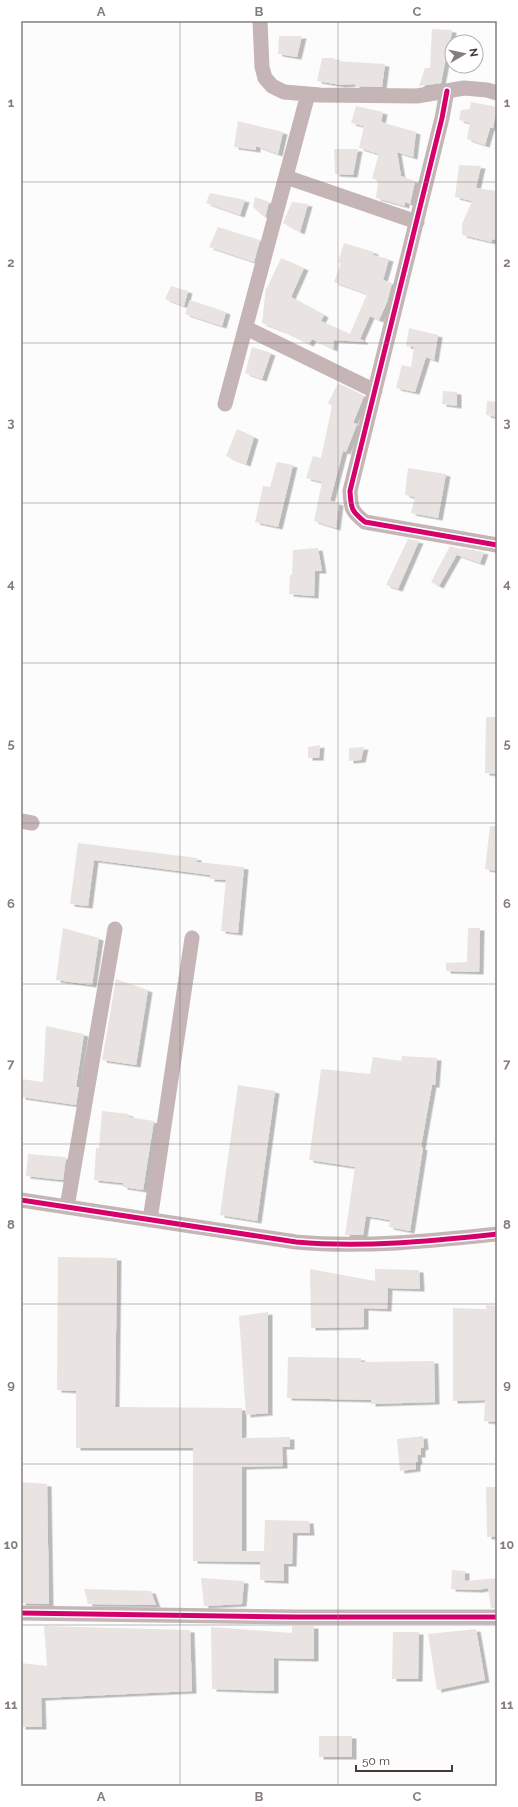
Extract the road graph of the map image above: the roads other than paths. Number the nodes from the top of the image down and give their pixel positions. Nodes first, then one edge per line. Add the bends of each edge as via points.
1 (260, 21) edge
2 (447, 91) junction
3 (497, 93) edge
4 (308, 94) junction
5 (286, 177) junction
6 (417, 222) junction
7 (246, 328) junction
8 (375, 391) junction
9 (225, 404) dead end
10 (497, 546) edge
11 (115, 929) dead end
12 (192, 938) dead end
13 (21, 1200) edge
14 (67, 1208) junction
15 (150, 1220) junction
16 (497, 1234) edge
17 (21, 1613) edge
18 (497, 1617) edge

1 - 4 street via 262,67 265,78 272,86 284,92
2 - 3 street via 464,88
2 - 4 street via 417,96
2 - 6 street
4 - 5 street
5 - 6 street
5 - 7 street
6 - 8 street
7 - 8 street
7 - 9 street
8 - 10 street via 350,491 351,508 356,515 365,522
11 - 14 street
12 - 15 street
13 - 14 street
14 - 15 street
15 - 16 street via 322,1244 403,1243
17 - 18 street

